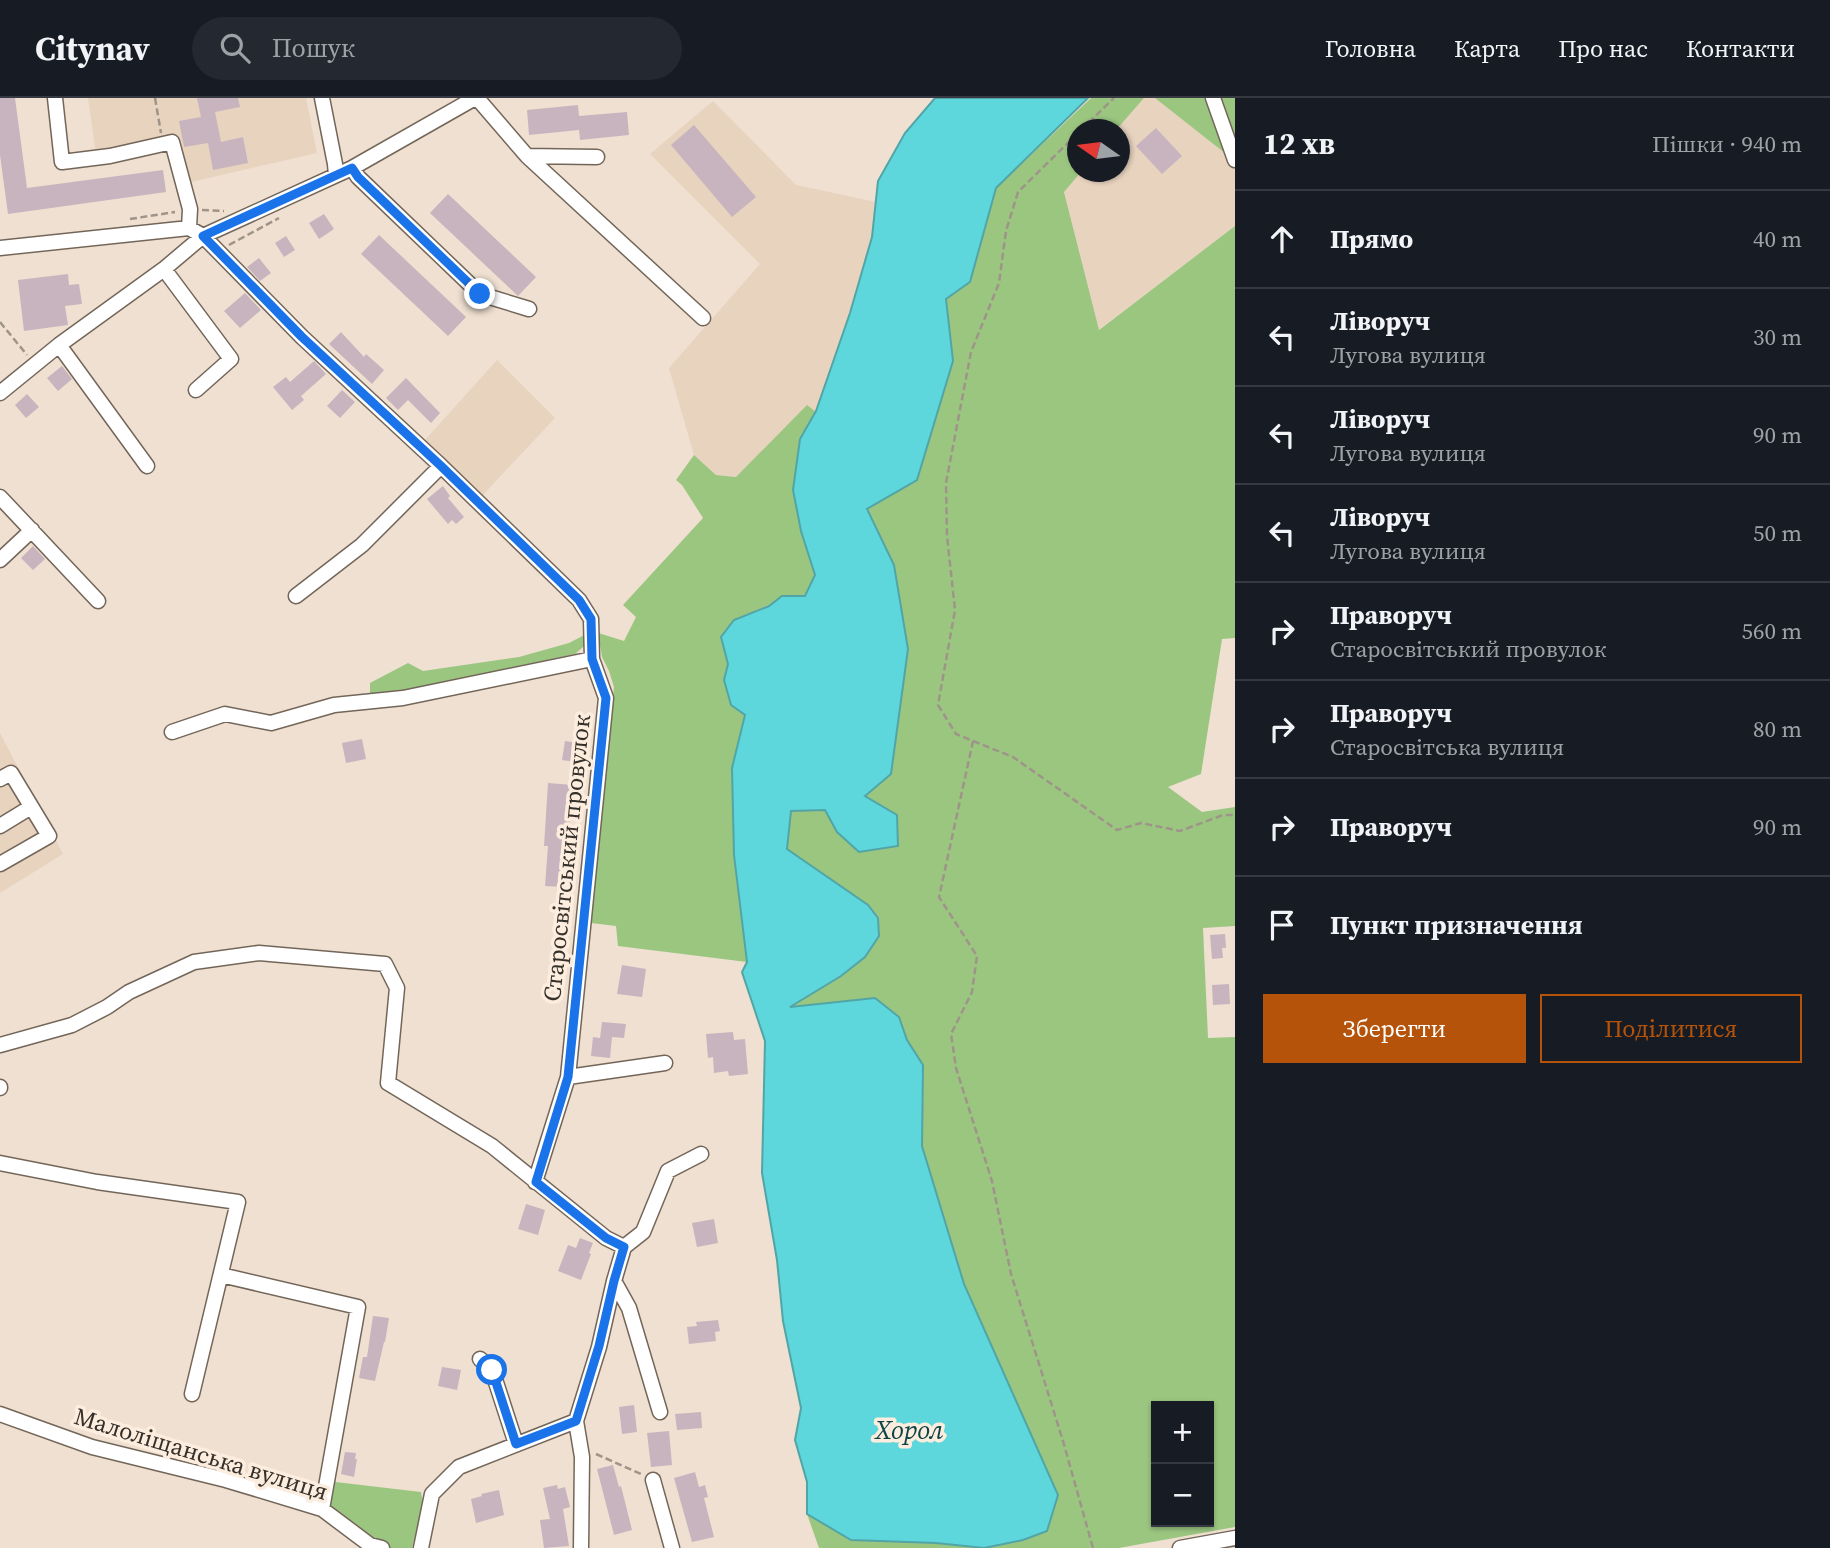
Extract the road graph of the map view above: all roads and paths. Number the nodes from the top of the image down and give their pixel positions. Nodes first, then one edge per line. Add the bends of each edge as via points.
1 (55, 98) edge
2 (156, 98) edge
3 (322, 98) edge
4 (476, 98) edge
5 (1114, 98) edge
6 (1213, 98) edge
7 (1092, 119) edge
8 (1067, 143) edge
9 (163, 144) junction
10 (527, 156) junction
11 (597, 157) dead end
12 (1235, 160) edge
13 (352, 168) junction
14 (336, 176) junction
15 (190, 209) junction
16 (230, 211) dead end
17 (122, 220) dead end
18 (189, 228) junction
19 (203, 236) junction
20 (0, 248) edge
21 (164, 269) junction
22 (529, 309) dead end
23 (703, 318) dead end
24 (0, 322) edge
25 (59, 345) junction
26 (34, 365) junction
27 (196, 390) dead end
28 (0, 393) edge
29 (147, 466) dead end
30 (441, 466) junction
31 (0, 497) edge
32 (32, 530) junction
33 (0, 560) edge
34 (296, 596) dead end
35 (98, 601) dead end
36 (592, 659) junction
37 (172, 732) dead end
38 (973, 741) junction
39 (0, 779) edge
40 (31, 807) junction
41 (1235, 815) edge
42 (0, 826) edge
43 (0, 864) edge
44 (0, 1045) edge
45 (664, 1063) dead end
46 (568, 1077) junction
47 (701, 1154) dead end
48 (0, 1163) edge
49 (536, 1182) junction
50 (624, 1247) junction
51 (221, 1275) junction
52 (614, 1281) junction
53 (480, 1359) dead end
54 (192, 1394) dead end
55 (660, 1412) dead end
56 (0, 1414) edge
57 (576, 1421) junction
58 (516, 1444) junction
59 (580, 1446) junction
60 (653, 1480) joint
61 (322, 1509) junction
62 (1235, 1538) edge
63 (382, 1548) edge
64 (421, 1548) edge
65 (580, 1548) edge
66 (672, 1548) edge
67 (1093, 1548) edge
68 (1180, 1548) edge

1 - 9 street via 62,162
2 - 9 path
3 - 14 street
4 - 10 street
4 - 13 street
5 - 7 path
6 - 12 street
8 - 38 path via 1018,192 1006,231 999,283 971,352 948,469 947,536 955,610 938,705 956,734
9 - 15 street via 172,142
10 - 11 street
10 - 23 street
13 - 14 street
13 - 22 street via 480,294
14 - 19 street
15 - 16 path
15 - 17 path
15 - 18 street
18 - 19 street, Старосвітський провулок
18 - 20 street
19 - 21 street
19 - 30 street, Старосвітський провулок via 302,337
21 - 25 street
21 - 27 street via 230,359
24 - 26 path
25 - 26 street
25 - 29 street
26 - 28 street
30 - 34 street via 362,545
30 - 36 street, Старосвітський провулок via 579,600 591,619
31 - 32 street
32 - 33 street
32 - 35 street
36 - 37 street via 403,698 334,705 271,723 225,714
36 - 46 street, Старосвітський провулок via 606,698
38 - 41 path via 1013,757 1116,830 1140,824 1180,831
38 - 67 path via 939,897 977,956 972,992 951,1034 952,1045 992,1181 1011,1275
39 - 40 street via 11,773
40 - 42 street
40 - 43 street via 49,836
44 - 49 street via 72,1025 194,962 259,953 385,964 397,988 388,1083 492,1146
45 - 46 street
46 - 49 street, Старосвітський провулок
47 - 50 street via 668,1171 643,1232
48 - 51 street via 239,1202
49 - 50 street
50 - 52 street
51 - 54 street
51 - 61 street via 358,1307
52 - 55 street via 629,1308
52 - 57 street
53 - 58 street via 492,1370
56 - 61 street, Малоліщанська вулиця via 92,1447
57 - 58 street
57 - 59 street
58 - 64 street via 459,1467 432,1494
59 - 60 path
59 - 65 street
60 - 66 street
61 - 63 street, Малоліщанська вулиця via 370,1545
62 - 68 street

